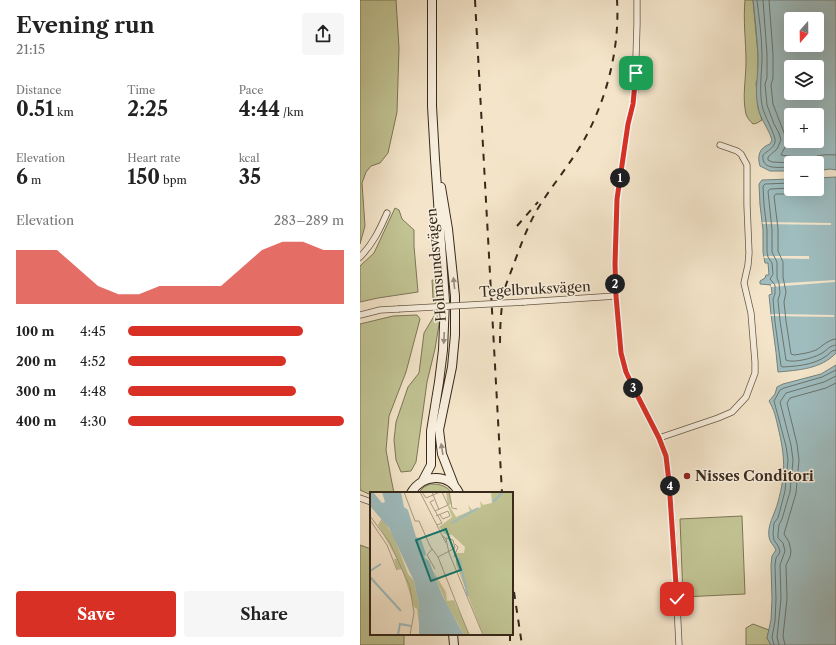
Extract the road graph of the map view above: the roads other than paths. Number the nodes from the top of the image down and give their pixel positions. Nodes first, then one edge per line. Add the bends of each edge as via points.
1 (432, 0) edge
2 (636, 0) edge
3 (720, 145) dead end
4 (435, 159) junction
5 (387, 213) dead end
6 (360, 256) edge
7 (616, 296) junction
8 (360, 315) edge
9 (659, 438) junction
10 (423, 480) junction
11 (454, 485) junction
12 (410, 492) edge
13 (459, 492) edge
14 (360, 498) edge
15 (370, 502) edge
16 (453, 635) edge
17 (454, 645) edge
18 (679, 645) edge

1 - 4 main road, Holmsundsvägen
2 - 7 street via 635,90 617,199
3 - 9 street via 737,151 747,165 749,253 744,283 750,313 755,373 746,397 732,412
4 -> 10 main road, Holmsundsvägen via 446,301 442,357 431,430 431,465
11 -> 4 main road, Holmsundsvägen via 442,454 439,430 452,367 455,296 448,229
5 - 6 street via 377,236 368,250
7 - 8 street, Tegelbruksvägen, bridge via 380,310
7 - 9 street via 621,353 626,372
9 - 18 street via 666,456 669,482
10 - 11 main road via 439,478
10 - 12 main road, Holmsundsvägen
11 - 13 main road, Holmsundsvägen
14 - 15 street
16 - 17 main road

